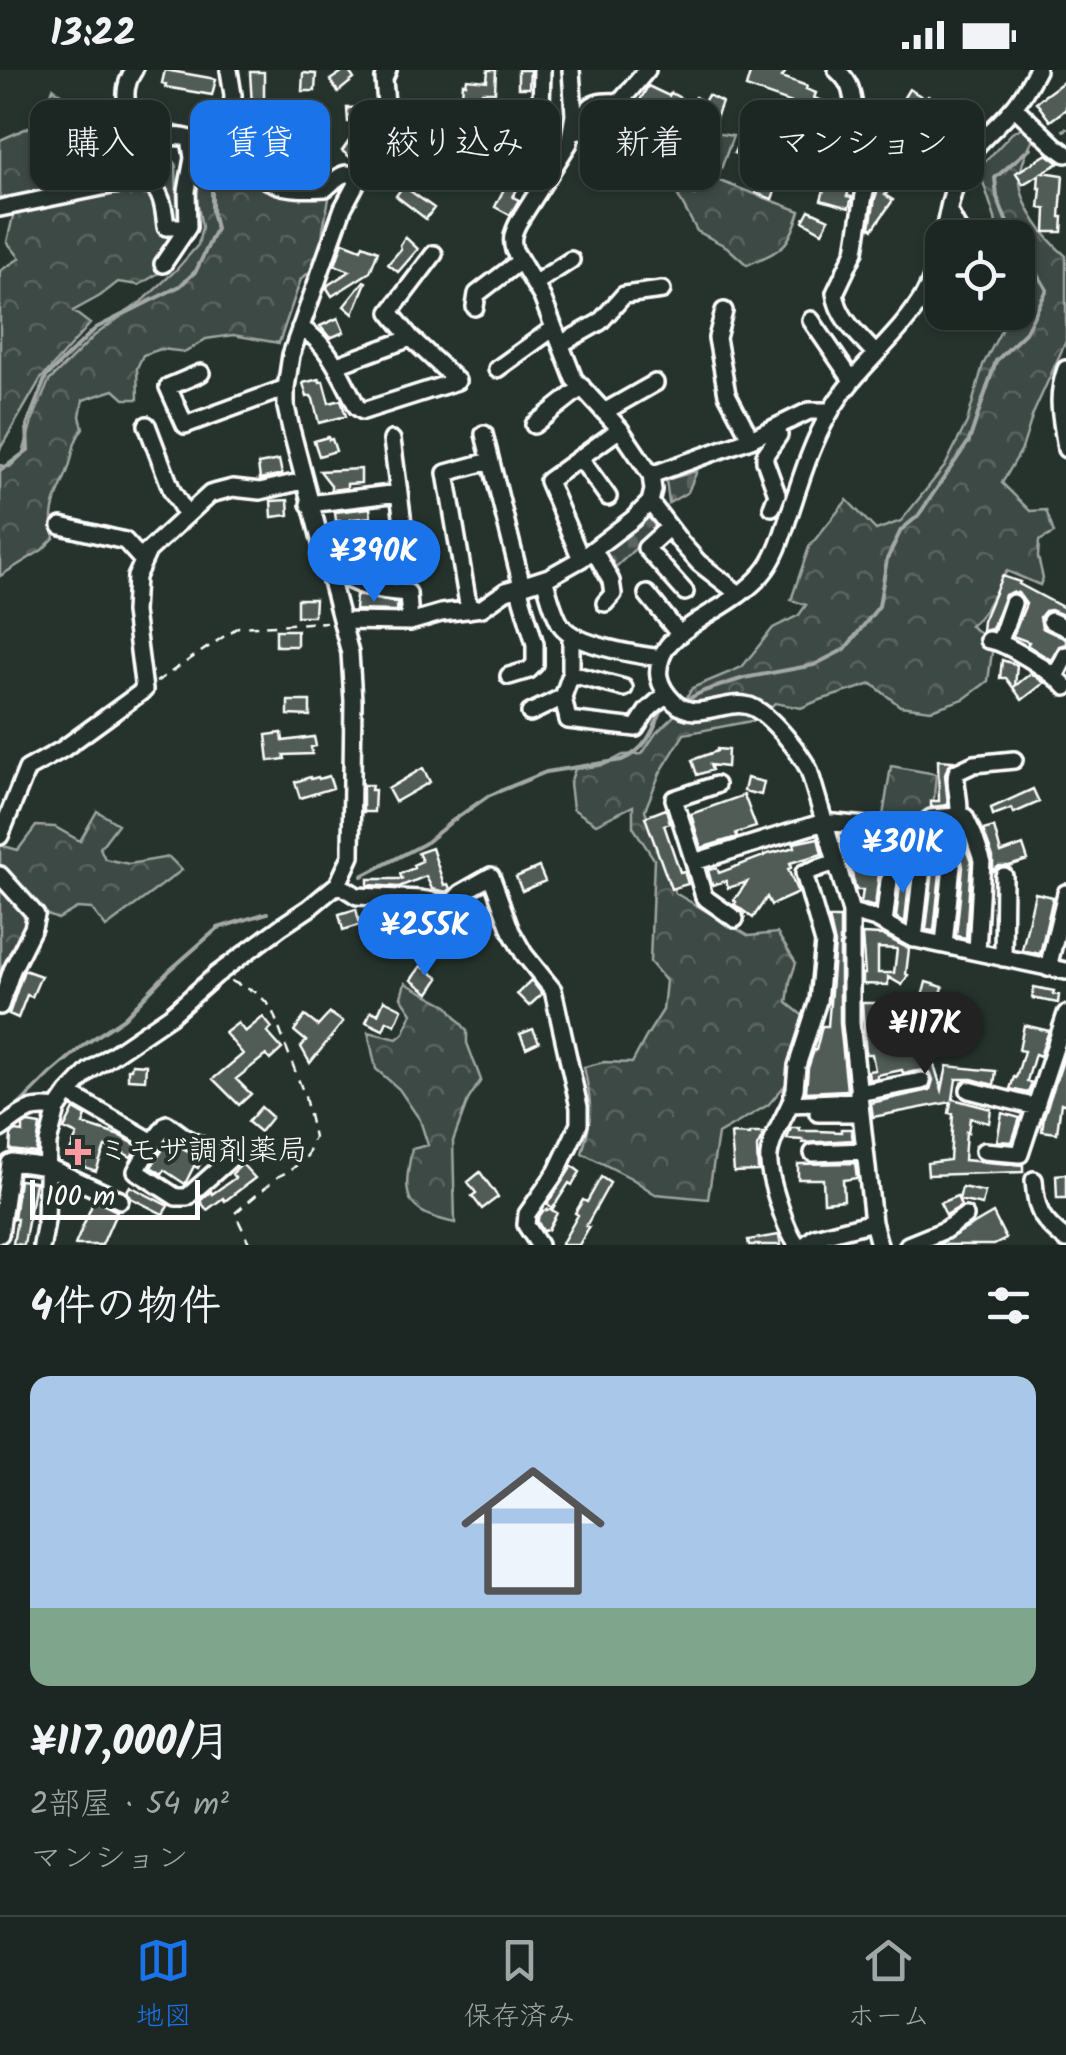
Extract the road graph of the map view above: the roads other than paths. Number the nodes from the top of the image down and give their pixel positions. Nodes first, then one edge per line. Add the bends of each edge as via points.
1 (134, 70) edge
2 (230, 70) edge
3 (388, 70) edge
4 (542, 70) edge
5 (571, 70) edge
6 (646, 70) edge
7 (837, 70) edge
8 (1037, 70) edge
9 (232, 100) edge
10 (385, 100) edge
11 (541, 100) edge
12 (1014, 107) junction
13 (190, 139) edge
14 (569, 144) junction
15 (1066, 154) edge
16 (190, 186) edge
17 (353, 190) edge
18 (0, 208) edge
19 (948, 212) junction
20 (953, 220) edge
21 (188, 228) junction
22 (434, 254) dead end
23 (571, 260) dead end
24 (520, 261) junction
25 (162, 264) dead end
26 (534, 284) junction
27 (662, 290) dead end
28 (476, 307) dead end
29 (724, 312) dead end
30 (811, 320) dead end
31 (300, 328) junction
32 (554, 328) junction
33 (411, 338) junction
34 (560, 344) junction
35 (876, 354) junction
36 (337, 365) junction
37 (497, 369) dead end
38 (1066, 369) edge
39 (201, 373) dead end
40 (852, 380) junction
41 (655, 383) dead end
42 (582, 387) junction
43 (286, 388) junction
44 (604, 412) junction
45 (830, 412) junction
46 (147, 425) dead end
47 (534, 425) dead end
48 (776, 427) junction
49 (620, 429) junction
50 (484, 434) dead end
51 (751, 439) junction
52 (392, 440) dead end
53 (1066, 449) edge
54 (580, 458) junction
55 (490, 461) junction
56 (651, 475) junction
57 (304, 482) junction
58 (399, 493) junction
59 (608, 497) dead end
60 (650, 502) junction
61 (310, 504) junction
62 (772, 507) dead end
63 (186, 514) junction
64 (61, 526) dead end
65 (669, 527) junction
66 (406, 546) dead end
67 (588, 554) junction
68 (143, 561) junction
69 (331, 578) junction
70 (544, 579) junction
71 (522, 586) junction
72 (685, 592) dead end
73 (646, 594) dead end
74 (739, 594) junction
75 (604, 602) dead end
76 (1012, 603) dead end
77 (469, 610) junction
78 (342, 621) junction
79 (410, 622) junction
80 (571, 634) junction
81 (680, 635) junction
82 (1066, 655) edge
83 (662, 658) junction
84 (571, 674) junction
85 (508, 676) dead end
86 (1061, 681) edge
87 (624, 688) dead end
88 (666, 694) junction
89 (563, 697) junction
90 (530, 713) dead end
91 (1014, 760) dead end
92 (716, 785) dead end
93 (958, 816) junction
94 (824, 822) junction
95 (0, 836) edge
96 (924, 851) dead end
97 (694, 862) junction
98 (836, 862) junction
99 (952, 866) dead end
100 (0, 876) edge
101 (1004, 876) dead end
102 (889, 881) dead end
103 (338, 884) junction
104 (1066, 893) edge
105 (851, 912) junction
106 (735, 920) dead end
107 (884, 923) junction
108 (914, 939) junction
109 (944, 944) junction
110 (977, 952) junction
111 (1003, 958) junction
112 (1048, 968) junction
113 (1066, 971) edge
114 (0, 1006) edge
115 (1066, 1014) edge
116 (922, 1081) dead end
117 (969, 1090) dead end
118 (68, 1093) junction
119 (859, 1102) junction
120 (790, 1104) junction
121 (1036, 1107) junction
122 (57, 1108) junction
123 (818, 1113) dead end
124 (0, 1130) edge
125 (153, 1142) junction
126 (865, 1151) junction
127 (984, 1152) dead end
128 (813, 1153) dead end
129 (48, 1166) junction
130 (1034, 1180) dead end
131 (120, 1200) dead end
132 (965, 1216) dead end
133 (873, 1222) junction
134 (0, 1234) edge
135 (1066, 1240) edge
136 (42, 1245) edge
137 (539, 1245) edge
138 (801, 1245) edge
139 (879, 1245) edge
140 (908, 1245) edge

1 - 13 street via 126,90 132,118 157,136
2 - 9 street
3 - 10 street
4 - 11 street
5 - 14 street
6 - 14 street via 620,102 592,104
7 - 35 street via 852,88 860,120 884,142 864,195 855,251 835,293 844,320
8 - 12 street
12 - 15 street
12 - 19 street via 960,170
14 - 24 street via 513,233
16 - 21 street
17 - 31 street
18 - 21 street via 147,182 161,196 166,227
19 - 20 street
19 - 35 street via 933,277
21 - 25 street
22 - 33 street via 390,312
23 - 26 street
24 - 26 street
24 - 28 street via 477,294
26 - 32 street
27 - 34 street via 624,295 600,322
29 - 51 street via 717,338 728,394
30 - 40 street
31 - 36 street
31 - 43 street
32 - 34 street
32 - 37 street
33 - 36 street
33 - 36 street via 457,380 363,410
34 - 42 street
35 - 40 street
38 - 53 street via 1060,405
39 - 43 street via 168,387 185,426
40 - 45 street
41 - 44 street
42 - 44 street
42 - 47 street
43 - 57 street
44 - 49 street
45 - 48 street via 809,412
45 - 74 street via 779,545 763,574
46 - 63 street
48 - 51 street
48 - 62 street via 779,434 765,461 776,486
49 - 54 street
49 - 56 street
50 - 55 street
51 - 56 street
52 - 58 street
54 - 59 street
54 - 67 street via 548,482
55 - 71 street
55 - 77 street via 446,473
56 - 60 street
57 - 61 street
57 - 63 street via 220,490
58 - 61 street
58 - 66 street
60 - 65 street
60 - 67 street
61 - 69 street
63 - 68 street
64 - 68 street via 125,540
65 - 72 street via 646,548
65 - 74 street
67 - 70 street
67 - 75 street via 611,581 613,594
68 - 95 street via 134,612 144,690 27,768
69 - 78 street
69 - 79 street via 408,593
70 - 71 street
70 - 80 street
71 - 77 street
71 - 85 street via 534,664
73 - 81 street
74 - 81 street
76 - 86 street via 994,640
77 - 79 street
78 - 79 street
78 - 103 street via 352,674 352,837
80 - 83 street via 627,654
80 - 84 street
81 - 83 street
82 - 86 street
83 - 88 street via 659,678
84 - 87 street
84 - 89 street
88 - 89 street via 636,728 568,720
88 - 94 street via 694,711 754,708 802,758
89 - 90 street
91 - 93 street via 957,772
92 - 97 street via 674,799
93 - 94 street via 898,829
93 - 110 street via 965,817 982,860
94 - 97 street
94 - 98 street
96 - 108 street
97 - 106 street via 704,897
98 - 105 street
98 - 120 street via 804,873 824,953
99 - 109 street
100 - 114 street via 36,916
101 - 111 street
102 - 107 street
103 - 118 street
103 - 137 street via 357,896 451,904 491,876 511,931 553,990 579,1108 579,1124 557,1171 527,1214
104 - 112 street
105 - 107 street
105 - 119 street
107 - 108 street
108 - 109 street
109 - 110 street
110 - 111 street
111 - 112 street
112 - 113 street
115 - 121 street
116 - 119 street
117 - 121 street
118 - 122 street
118 - 125 street
119 - 120 street
119 - 123 street
119 - 126 street
120 - 138 street via 768,1158 789,1236
121 - 127 street via 1020,1154
122 - 124 street via 30,1109
122 - 129 street
125 - 125 street via 167,1124 230,1160 186,1197 176,1197 136,1171
126 - 128 street
126 - 133 street
129 - 131 street
129 - 134 street via 10,1164
129 - 136 street
130 - 135 street via 1040,1216
132 - 140 street
133 - 138 street
133 - 139 street

